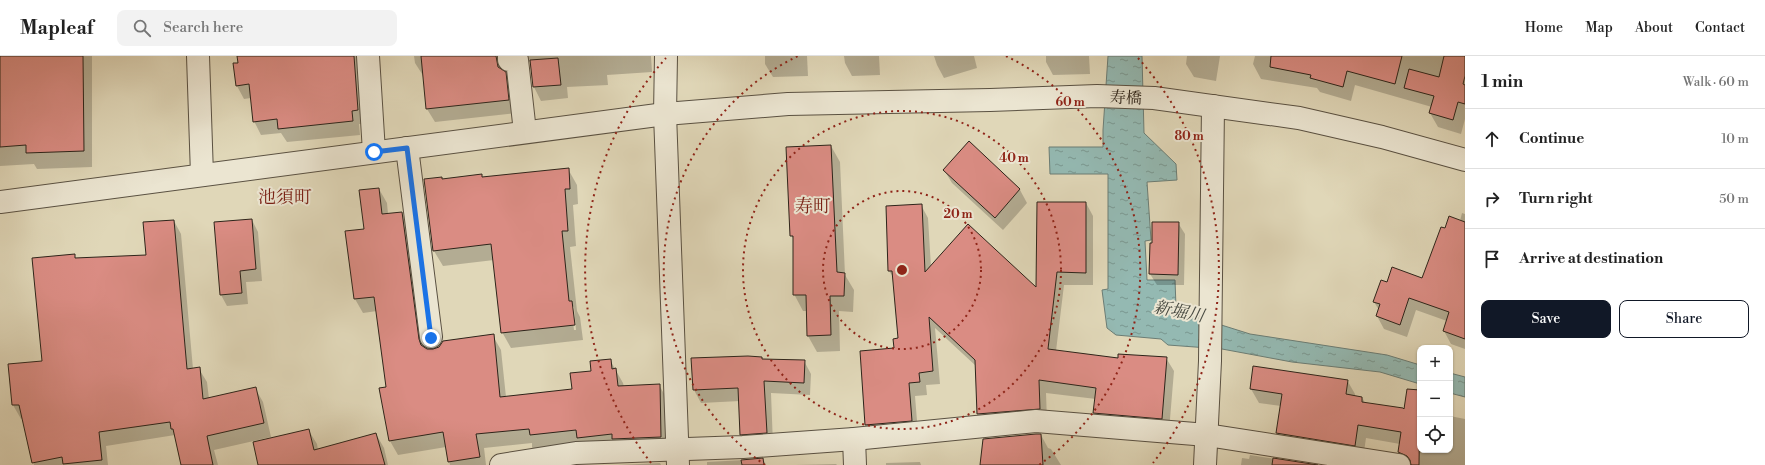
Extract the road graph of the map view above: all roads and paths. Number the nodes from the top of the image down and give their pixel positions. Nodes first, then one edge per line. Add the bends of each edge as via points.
1 (198, 56) edge
2 (368, 56) edge
3 (509, 56) edge
4 (666, 56) edge
5 (1213, 106) junction
6 (665, 114) junction
7 (525, 132) junction
8 (407, 148) junction
9 (374, 152) junction
10 (1465, 160) edge
11 (202, 175) junction
12 (0, 202) edge
13 (431, 338) dead end
14 (1207, 435) junction
15 (854, 439) junction
16 (678, 457) edge
17 (1326, 459) edge
18 (501, 465) edge
19 (855, 465) edge
20 (1205, 465) edge
21 (1399, 465) edge

1 - 11 street
2 - 9 street
3 - 7 street via 509,60 517,60
4 - 6 street
5 - 6 street, 寿橋 via 1154,98 1097,96 788,104
5 - 10 street, 寿橋 via 1299,118 1382,136
5 - 14 street
6 - 7 street, 寿橋
6 - 16 street
7 - 8 street, 寿橋
8 - 9 street, 寿橋
8 - 13 street
9 - 11 street, 寿橋
11 - 12 street, 寿橋
14 - 15 street via 1036,421
14 - 17 street
14 - 20 street
15 - 16 street via 743,448
15 - 19 street
16 - 18 street via 576,453
17 - 21 street

